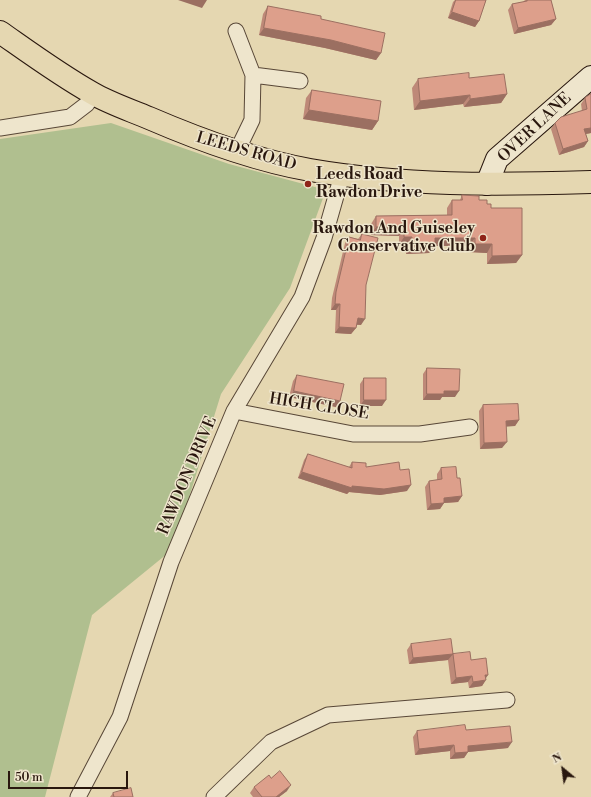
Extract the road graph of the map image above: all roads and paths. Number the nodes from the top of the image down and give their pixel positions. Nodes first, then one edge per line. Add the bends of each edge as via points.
1 (236, 31) dead end
2 (0, 32) edge
3 (253, 75) junction
4 (591, 77) edge
5 (300, 81) dead end
6 (93, 94) junction
7 (0, 128) edge
8 (237, 151) junction
9 (342, 175) junction
10 (591, 182) edge
11 (487, 184) junction
12 (234, 411) junction
13 (470, 427) dead end
14 (508, 700) dead end
15 (78, 797) edge
16 (214, 797) edge

1 - 3 street
2 - 6 main road, LEEDS ROAD
3 - 5 street
3 - 8 street via 252,120
4 - 11 street, OVER LANE via 497,160
6 - 7 street via 87,104 70,117
6 - 8 main road, LEEDS ROAD via 198,139
8 - 9 main road, LEEDS ROAD via 308,170
9 - 11 main road, LEEDS ROAD
9 - 12 street, RAWDON DRIVE via 324,238 302,296
10 - 11 main road, LEEDS ROAD
12 - 13 street, HIGH CLOSE via 352,434 420,434
12 - 15 street, RAWDON DRIVE via 171,562 120,717
14 - 16 street via 328,715 271,742

